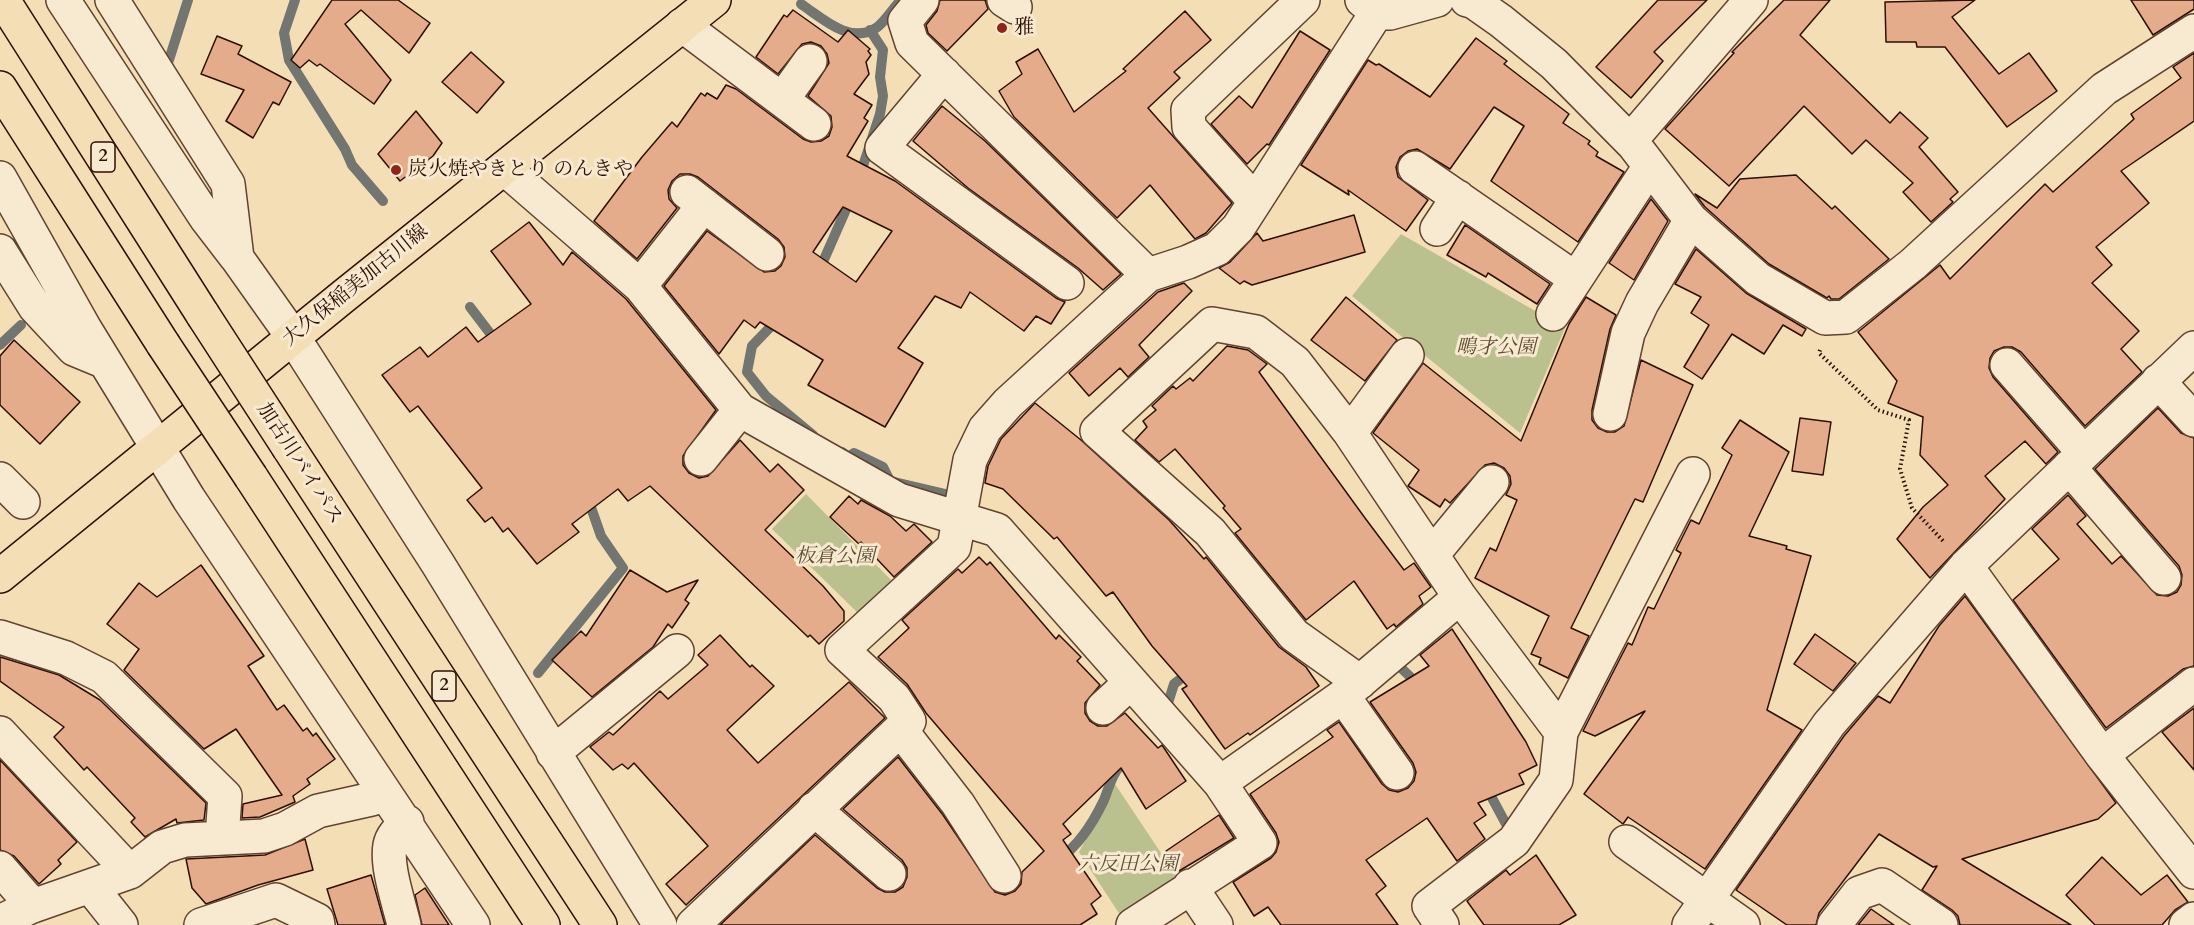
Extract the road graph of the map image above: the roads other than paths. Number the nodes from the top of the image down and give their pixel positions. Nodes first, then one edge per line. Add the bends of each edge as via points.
1 (3, 0) edge
2 (63, 0) edge
3 (112, 0) edge
4 (714, 0) edge
5 (922, 0) edge
6 (1303, 0) edge
7 (1437, 0) edge
8 (1467, 0) edge
9 (1751, 0) edge
10 (1370, 6) edge
11 (682, 25) junction
12 (2194, 31) edge
13 (810, 61) dead end
14 (944, 74) junction
15 (0, 88) edge
16 (782, 99) junction
17 (814, 124) dead end
18 (1630, 141) junction
19 (1650, 166) junction
20 (504, 168) junction
21 (1415, 168) dead end
22 (0, 178) edge
23 (1458, 197) junction
24 (1254, 200) junction
25 (1691, 220) junction
26 (1437, 229) dead end
27 (0, 251) edge
28 (767, 255) dead end
29 (237, 258) junction
30 (1148, 275) junction
31 (1576, 279) junction
32 (1067, 283) dead end
33 (640, 286) junction
34 (1553, 314) dead end
35 (293, 337) junction
36 (2194, 348) edge
37 (1407, 355) dead end
38 (107, 363) junction
39 (2007, 365) dead end
40 (2158, 381) junction
41 (740, 410) junction
42 (1610, 414) dead end
43 (2194, 420) edge
44 (1350, 433) junction
45 (158, 448) junction
46 (701, 459) dead end
47 (2077, 460) junction
48 (1693, 474) dead end
49 (0, 479) edge
50 (1492, 482) dead end
51 (22, 502) dead end
52 (957, 519) junction
53 (1432, 555) junction
54 (1966, 566) junction
55 (0, 576) edge
56 (2164, 578) dead end
57 (1460, 597) junction
58 (0, 637) edge
59 (677, 651) dead end
60 (1130, 683) junction
61 (2194, 684) edge
62 (1352, 689) junction
63 (1102, 708) dead end
64 (900, 729) junction
65 (1561, 732) junction
66 (0, 733) edge
67 (553, 753) junction
68 (2102, 755) junction
69 (1397, 773) dead end
70 (1220, 783) junction
71 (372, 799) dead end
72 (814, 809) junction
73 (407, 822) junction
74 (222, 838) junction
75 (1626, 842) dead end
76 (2189, 852) edge
77 (0, 868) edge
78 (130, 872) junction
79 (889, 874) dead end
80 (1004, 876) dead end
81 (90, 886) junction
82 (1190, 886) junction
83 (1708, 898) junction
84 (33, 906) junction
85 (2194, 919) edge
86 (0, 922) edge
87 (121, 925) edge
88 (201, 925) edge
89 (318, 925) edge
90 (404, 925) edge
91 (473, 925) edge
92 (543, 925) edge
93 (600, 925) edge
94 (660, 925) edge
95 (693, 925) edge
96 (1133, 925) edge
97 (1216, 925) edge
98 (1442, 925) edge
99 (1689, 925) edge
100 (1743, 925) edge
101 (1834, 925) edge
102 (1941, 925) edge
103 (2186, 925) edge

1 - 93 main road, 加古川バイパス / 2, bridge
2 - 29 street via 206,218
3 - 29 street via 228,184
4 - 11 main road, 大久保稲美加古川線
5 - 14 street via 905,21 912,43
6 - 24 street via 1188,110 1189,127
7 - 10 street via 1401,11
8 - 18 street via 1501,21 1554,64
9 - 18 street via 1696,44
10 - 24 street
11 - 16 street
11 - 20 main road, 大久保稲美加古川線
12 - 25 street via 2104,89 1913,264 1846,317 1825,318 1758,279
13 - 16 street
14 - 30 street
14 - 32 street via 882,148
15 - 92 main road, bridge
16 - 17 street
18 - 19 street
19 - 25 street
19 - 31 street
20 - 33 street
20 - 35 main road, 大久保稲美加古川線
21 - 23 street
22 - 38 street
23 - 26 street
23 - 31 street
24 - 30 street via 1238,228 1217,249
25 - 42 street via 1641,303 1628,333
27 - 38 street via 35,307 74,349
28 - 33 street via 695,198
29 - 35 street
30 - 52 street via 1033,379 985,429 970,460
31 - 34 street
33 - 41 street
35 - 45 main road, 大久保稲美加古川線
35 - 67 street
36 - 40 street
37 - 44 street
38 - 45 street
39 - 47 street
40 - 43 street
40 - 47 street
41 - 46 street
41 - 52 street via 899,500
44 - 53 street
44 - 62 street via 1295,362 1256,332 1212,324 1097,431 1210,532 1294,635
45 - 55 main road, 大久保稲美加古川線
45 - 73 street via 277,633
47 - 54 street
47 - 56 street
48 - 65 street
49 - 51 street
50 - 53 street
52 - 60 street via 998,530
52 - 64 street via 954,548 842,650 894,698 909,721
53 - 57 street
54 - 68 street
54 - 83 street via 1829,724
57 - 62 street
57 - 65 street
58 - 74 street via 66,658 104,677 225,796
59 - 67 street
60 - 63 street
60 - 70 street
61 - 68 street
62 - 69 street
62 - 70 street
64 - 72 street
64 - 80 street via 958,804
65 - 98 street via 1556,780 1514,841 1429,906
66 - 78 street
67 - 94 street
68 - 76 street
70 - 82 street via 1260,843
71 - 74 street via 318,811 264,836
72 - 79 street
72 - 95 street
73 - 90 street via 396,832 390,846 392,876
73 - 91 street
74 - 78 street via 185,840 162,847
75 - 83 street
77 - 84 street
78 - 81 street
81 - 84 street
81 - 87 street
82 - 96 street
82 - 97 street
83 - 99 street
83 - 100 street
84 - 86 street
85 - 103 street
88 - 89 street via 276,900 316,920
101 - 102 street via 1859,893 1882,885

